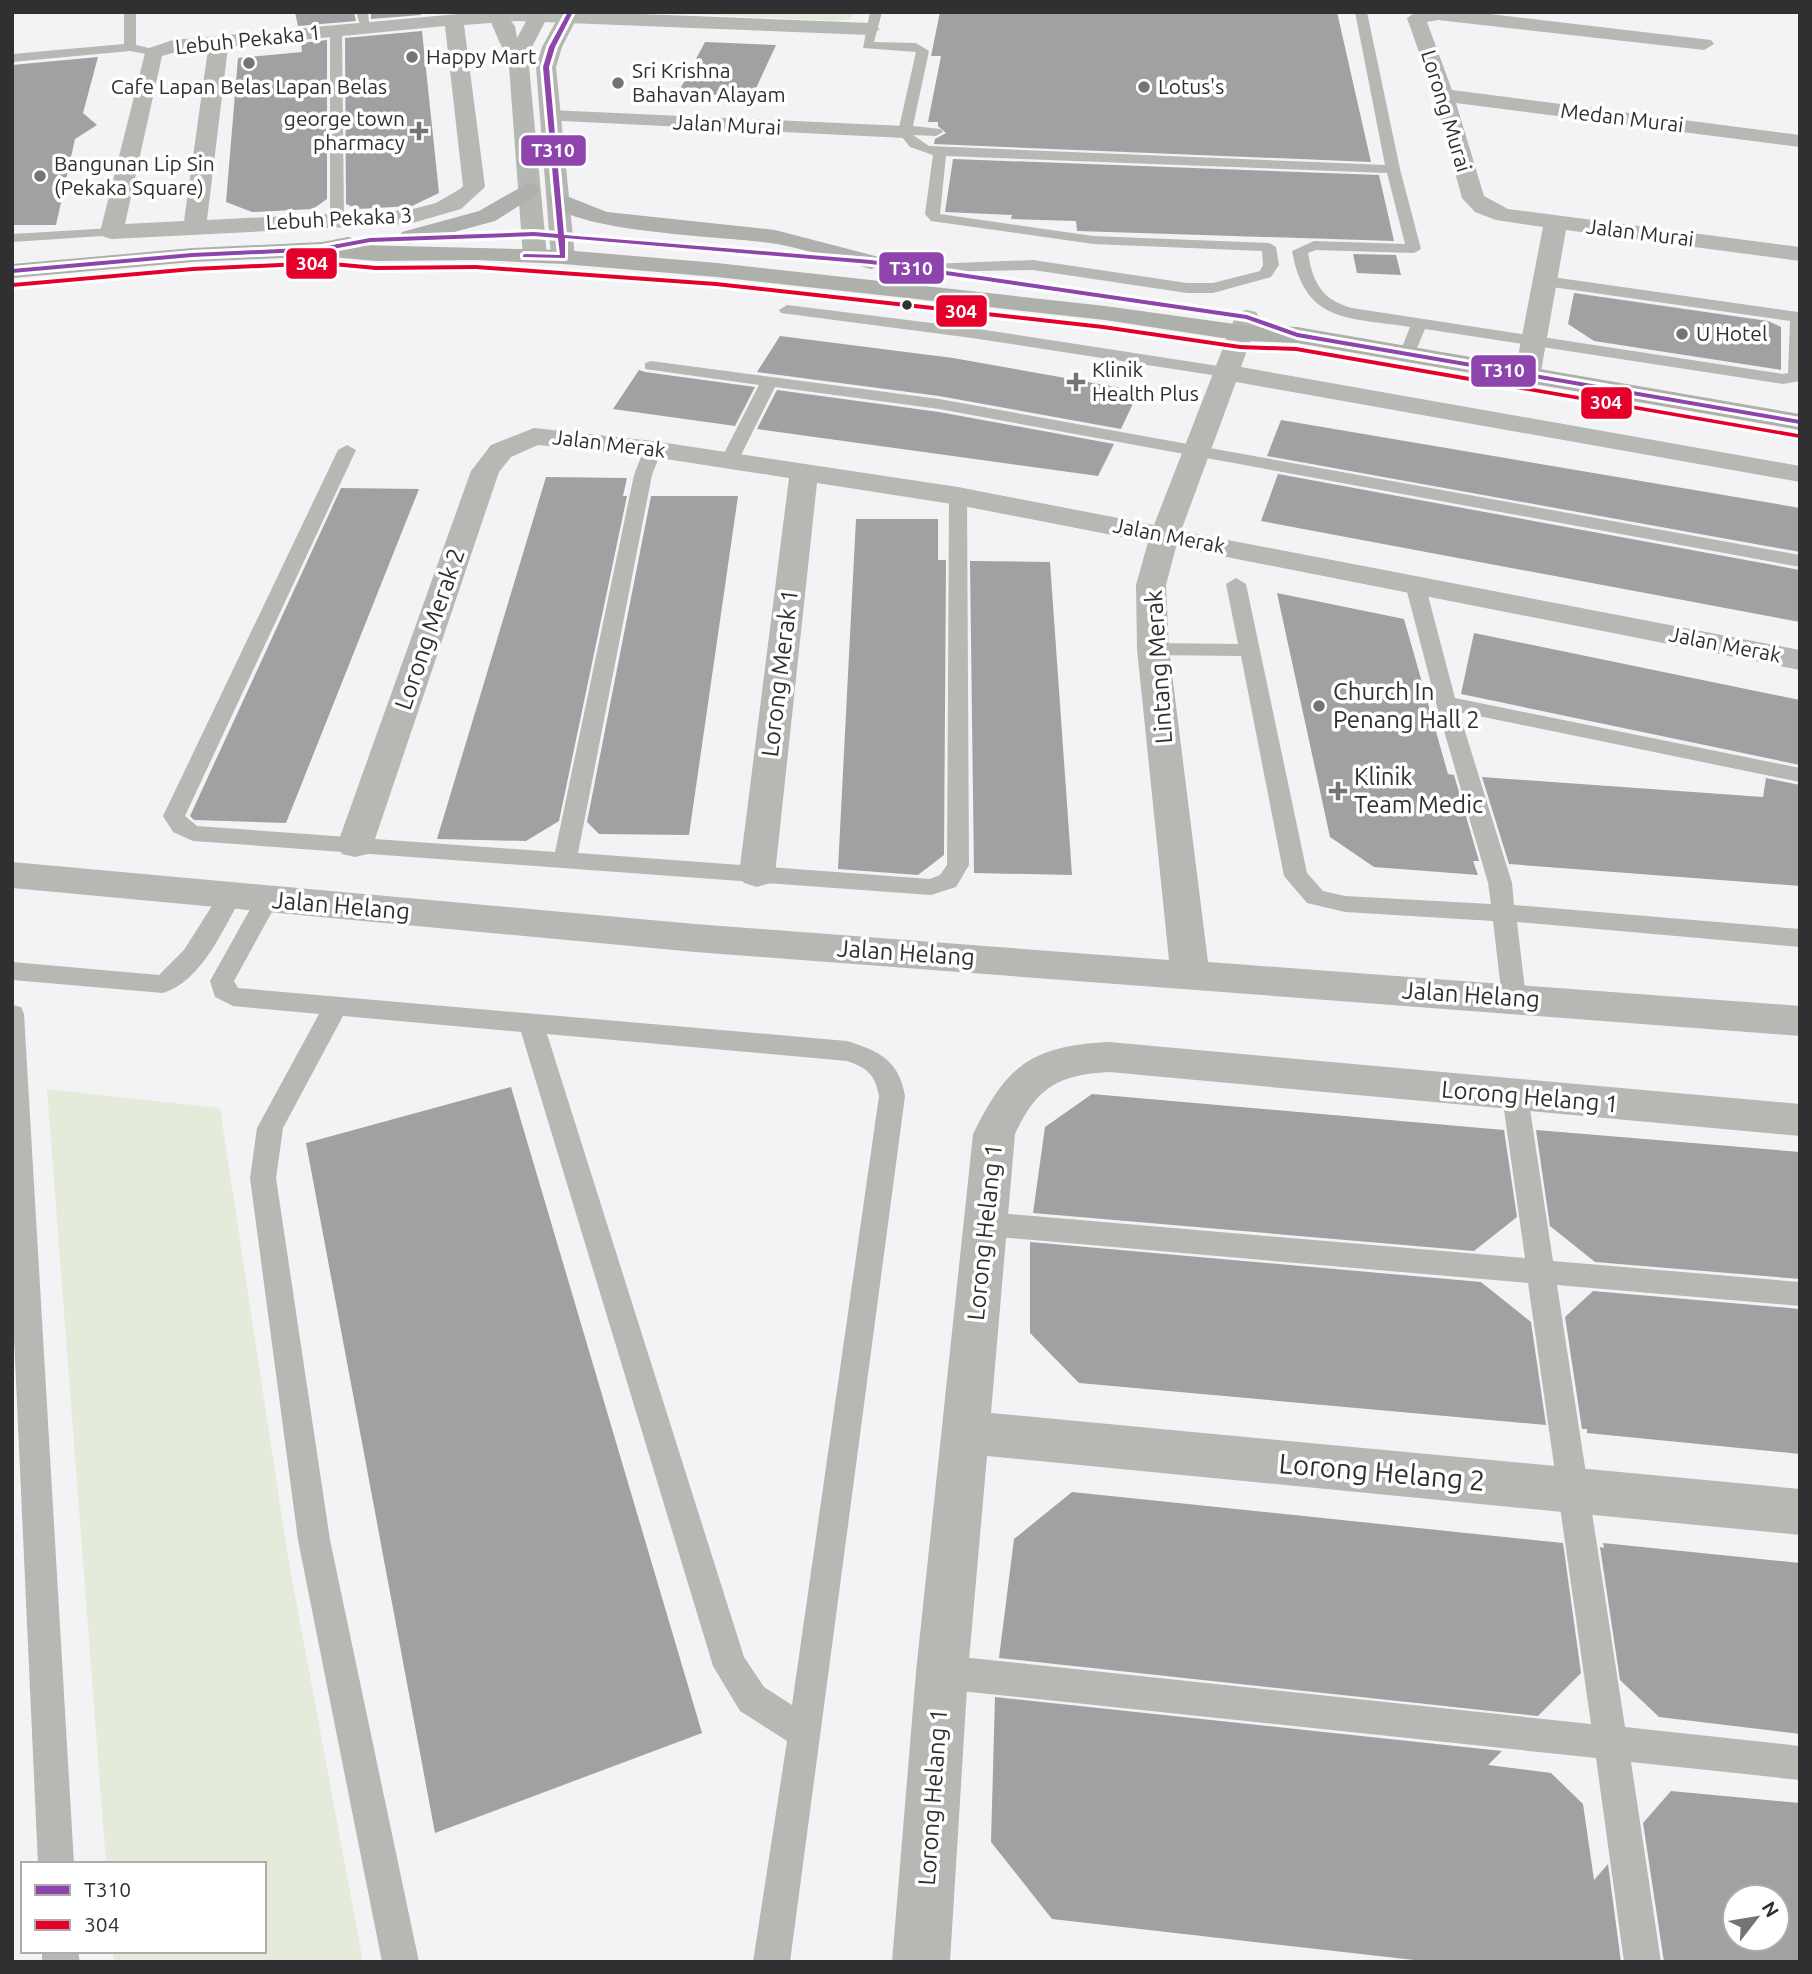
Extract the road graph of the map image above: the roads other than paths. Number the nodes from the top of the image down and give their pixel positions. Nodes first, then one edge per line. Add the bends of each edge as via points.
1 (130, 12) edge
2 (1361, 12) edge
3 (540, 14) edge
4 (570, 14) edge
5 (493, 15) edge
6 (364, 20) edge
7 (454, 20) junction
8 (871, 29) edge
9 (336, 31) junction
10 (219, 42) junction
11 (1704, 44) dead end
12 (130, 47) junction
13 (153, 53) junction
14 (520, 54) junction
15 (12, 58) edge
16 (1444, 95) junction
17 (550, 116) junction
18 (907, 125) junction
19 (936, 132) dead end
20 (1800, 141) edge
21 (940, 152) junction
22 (1393, 169) junction
23 (528, 190) junction
24 (559, 200) junction
25 (1483, 207) joint
26 (337, 220) junction
27 (1556, 222) junction
28 (195, 227) junction
29 (113, 232) junction
30 (410, 237) junction
31 (12, 238) edge
32 (534, 245) junction
33 (562, 247) junction
34 (322, 249) junction
35 (1800, 254) edge
36 (871, 262) junction
37 (930, 269) junction
38 (12, 271) edge
39 (1545, 281) junction
40 (787, 310) dead end
41 (1419, 323) junction
42 (1244, 325) junction
43 (1534, 341) junction
44 (1407, 355) junction
45 (651, 366) dead end
46 (1225, 372) junction
47 (1527, 377) junction
48 (769, 382) junction
49 (1800, 422) edge
50 (534, 436) joint
51 (653, 449) junction
52 (347, 450) dead end
53 (1195, 452) junction
54 (729, 461) junction
55 (804, 472) junction
56 (1800, 474) edge
57 (958, 496) junction
58 (1165, 534) junction
59 (1800, 561) edge
60 (1236, 584) dead end
61 (1415, 584) junction
62 (1153, 649) junction
63 (1248, 650) junction
64 (1800, 660) edge
65 (1446, 702) junction
66 (1800, 775) edge
67 (355, 845) junction
68 (565, 859) junction
69 (757, 874) junction
70 (12, 875) edge
71 (229, 896) junction
72 (267, 899) junction
73 (1504, 913) junction
74 (1800, 938) edge
75 (12, 971) edge
76 (1190, 974) junction
77 (1514, 998) junction
78 (336, 1006) junction
79 (12, 1014) edge
80 (1800, 1021) edge
81 (531, 1022) junction
82 (1515, 1096) junction
83 (1800, 1120) edge
84 (986, 1223) junction
85 (1541, 1272) junction
86 (1800, 1294) edge
87 (964, 1432) junction
88 (1573, 1490) junction
89 (1800, 1512) edge
90 (942, 1672) junction
91 (805, 1733) junction
92 (1611, 1743) junction
93 (1800, 1763) edge
94 (56, 1862) edge
95 (401, 1962) edge
96 (771, 1962) edge
97 (921, 1962) edge
98 (1643, 1962) edge

1 - 12 lane
2 - 22 lane via 1384,149
3 - 4 street, Lebuh Pekaka 1
3 - 5 street, Lebuh Pekaka 1
3 - 14 main road
4 - 8 street, Lebuh Pekaka 1
4 - 17 main road via 546,67
5 - 7 street, Lebuh Pekaka 1
5 - 14 main road via 505,26 509,46
6 - 7 street, Lebuh Pekaka 1
6 - 9 street, Lebuh Pekaka 1
7 - 26 street, Lebuh Pekaka 3 via 474,187 467,196 431,213
8 - 18 lane via 923,51
9 - 10 street, Lebuh Pekaka 1 via 251,32
9 - 26 lane
10 - 13 street, Lebuh Pekaka 1 via 173,46
10 - 28 street
11 - 16 street, Lorong Murai via 1422,15 1416,18
12 - 13 lane
12 - 15 lane
13 - 29 street, Lebuh Pekaka 1
14 - 23 main road
16 - 20 street, Medan Murai
16 - 25 street, Lorong Murai via 1473,198
17 - 18 street, Jalan Murai
17 - 24 main road
18 - 19 lane
18 - 21 lane via 909,142
21 - 22 lane
21 - 37 lane via 932,214 936,218 1093,240 1269,247 1270,265 1266,274 1213,288 1033,265
22 - 41 lane via 1414,249 1314,245 1300,251 1310,292 1322,303 1351,313
23 - 30 main road via 492,215
23 - 32 main road
24 - 33 main road
24 - 36 main road via 607,219 835,248
25 - 27 street, Jalan Murai via 1504,215
26 - 28 street, Lebuh Pekaka 3
27 - 35 street, Jalan Murai
27 - 39 street
28 - 29 street, Lebuh Pekaka 3
29 - 31 lane
30 - 32 main road
30 - 34 main road
32 - 33 main road
32 - 34 main road via 376,254
33 - 36 main road
33 - 42 main road
34 - 38 main road
36 - 37 main road
37 - 42 main road
39 - 43 street
39 - 43 lane via 1798,317 1796,377 1783,379
40 - 46 lane
41 - 43 lane
41 - 44 lane
42 - 44 main road
42 - 46 street, Lintang Merak
43 - 47 street
44 - 47 main road
45 - 48 lane
46 - 53 street, Lintang Merak
46 - 56 street
47 - 49 main road
48 - 53 lane via 939,404
48 - 54 lane
50 - 51 street, Jalan Merak
50 - 67 street, Lorong Merak 2 via 501,451 485,471
51 - 54 street, Jalan Merak
51 - 68 lane via 643,475
52 - 67 lane via 174,816 181,827 193,833
53 - 58 street, Lintang Merak
53 - 59 lane
54 - 55 street, Jalan Merak
55 - 57 street, Jalan Merak
55 - 69 street, Lorong Merak 1
57 - 58 street, Jalan Merak
57 - 69 lane via 958,865 948,881 931,887
58 - 61 street, Jalan Merak
58 - 62 street, Lintang Merak via 1151,585
60 - 63 lane
61 - 64 street, Jalan Merak
61 - 65 lane
62 - 63 lane
62 - 76 street, Lintang Merak
63 - 73 lane via 1296,876 1304,887 1315,897 1345,904
65 - 66 lane
65 - 73 lane via 1500,883
67 - 68 lane
68 - 69 lane
70 - 71 street, Jalan Helang
71 - 72 street, Jalan Helang
71 - 75 lane via 197,949 174,978 163,984
72 - 76 street, Jalan Helang via 695,938
72 - 78 lane via 222,981 224,991 233,997
73 - 74 lane
73 - 77 lane
76 - 77 street, Jalan Helang
77 - 80 street, Jalan Helang
78 - 81 lane
78 - 95 lane via 270,1128 263,1178 314,1540
79 - 94 lane
81 - 91 lane via 730,1666 752,1699
81 - 91 lane via 847,1051 881,1064 890,1079 892,1096
82 - 83 street, Lorong Helang 1
82 - 84 street, Lorong Helang 1 via 1081,1058 1029,1079 1008,1102 994,1134
82 - 85 lane
84 - 85 lane
84 - 87 street, Lorong Helang 1
85 - 86 lane
85 - 88 lane
87 - 88 street, Lorong Helang 2
87 - 90 street, Lorong Helang 1
88 - 89 street, Lorong Helang 2
88 - 92 lane
90 - 92 lane
90 - 97 street, Lorong Helang 1
91 - 96 lane
92 - 93 lane
92 - 98 lane

